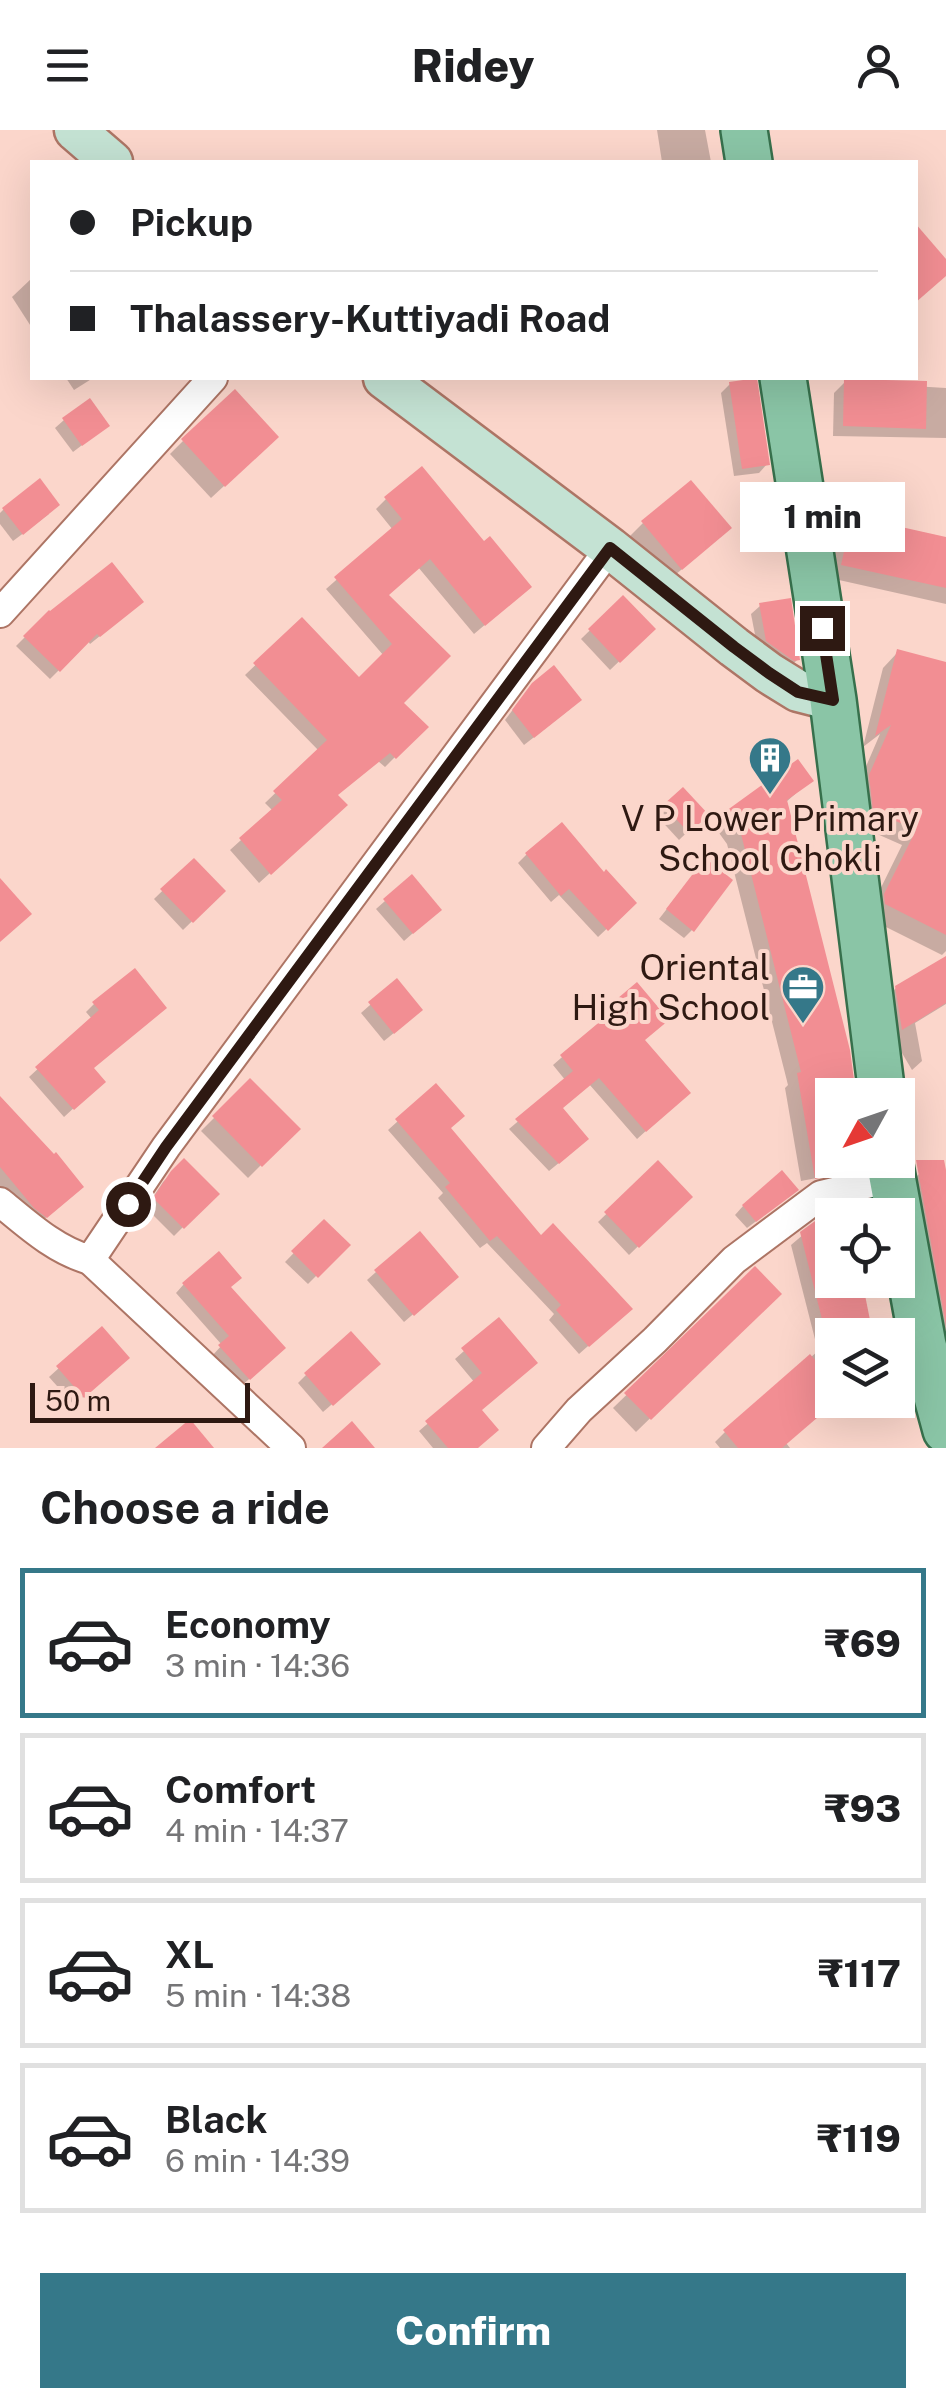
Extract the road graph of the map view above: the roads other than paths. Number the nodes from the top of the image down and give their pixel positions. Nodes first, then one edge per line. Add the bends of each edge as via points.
1 (75, 130) edge
2 (744, 130) edge
3 (110, 160) edge
4 (749, 160) edge
5 (211, 380) edge
6 (387, 380) edge
7 (783, 380) edge
8 (610, 548) junction
9 (0, 614) edge
10 (833, 700) junction
11 (880, 1078) edge
12 (867, 1178) edge
13 (893, 1178) edge
14 (0, 1202) edge
15 (90, 1260) junction
16 (946, 1430) edge
17 (291, 1448) edge
18 (546, 1448) edge

1 - 3 main road
2 - 4 main road
5 - 9 street
6 - 8 main road
7 - 10 main road
8 - 10 main road via 769,673 798,692
8 - 15 street via 177,1132
10 - 11 main road
12 - 18 street via 821,1195 734,1260
13 - 16 main road via 922,1345
14 - 15 street via 70,1254
15 - 17 street

